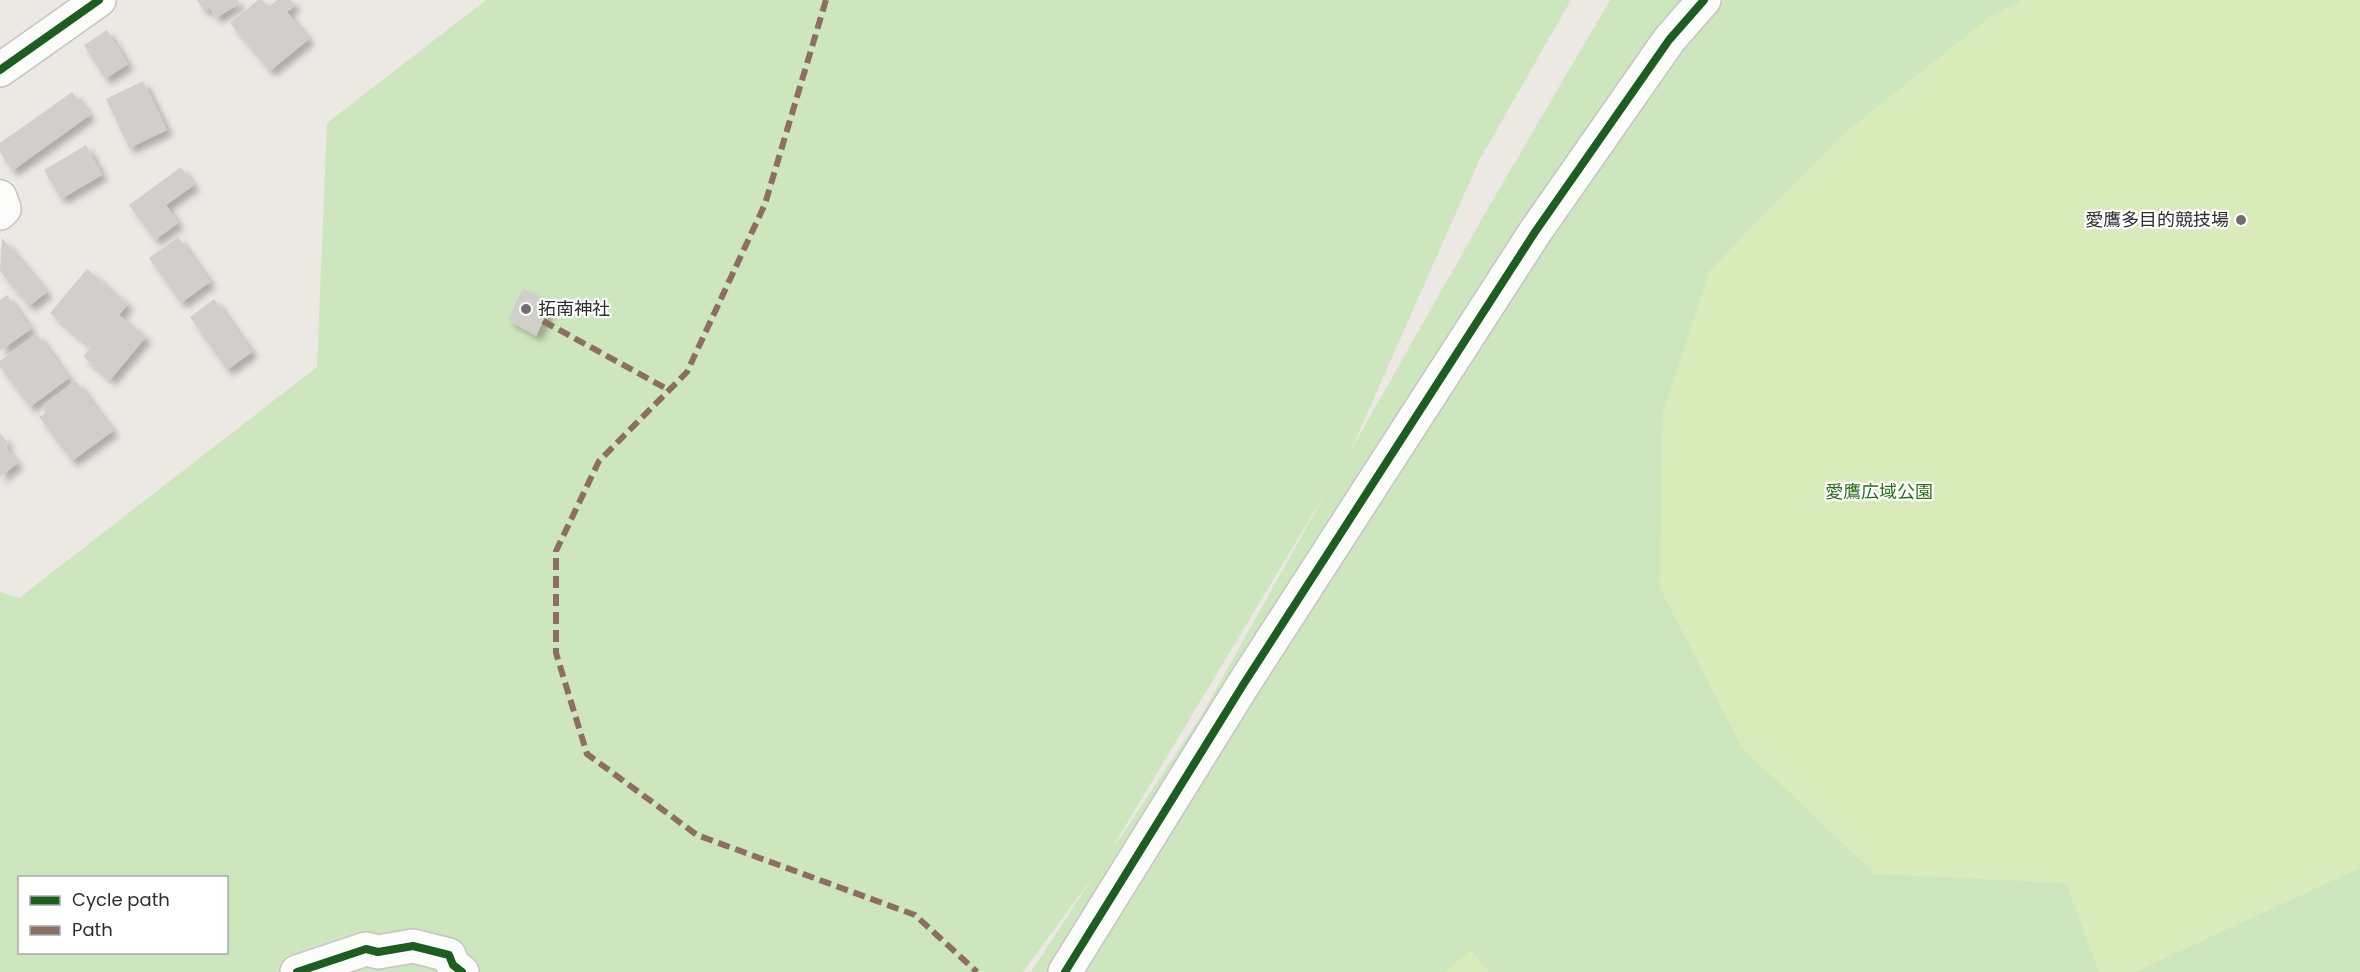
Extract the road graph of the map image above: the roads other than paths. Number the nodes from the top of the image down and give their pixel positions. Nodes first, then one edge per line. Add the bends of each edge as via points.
1 (99, 0) edge
2 (1704, 0) edge
3 (0, 70) edge
4 (0, 197) edge
5 (0, 213) edge
6 (297, 972) edge
7 (462, 972) edge
8 (1065, 972) edge

1 - 3 street
2 - 8 street via 1669,40 1535,232 1243,685
4 - 5 street via 4,209
6 - 7 street via 366,949 378,952 413,946 449,955

